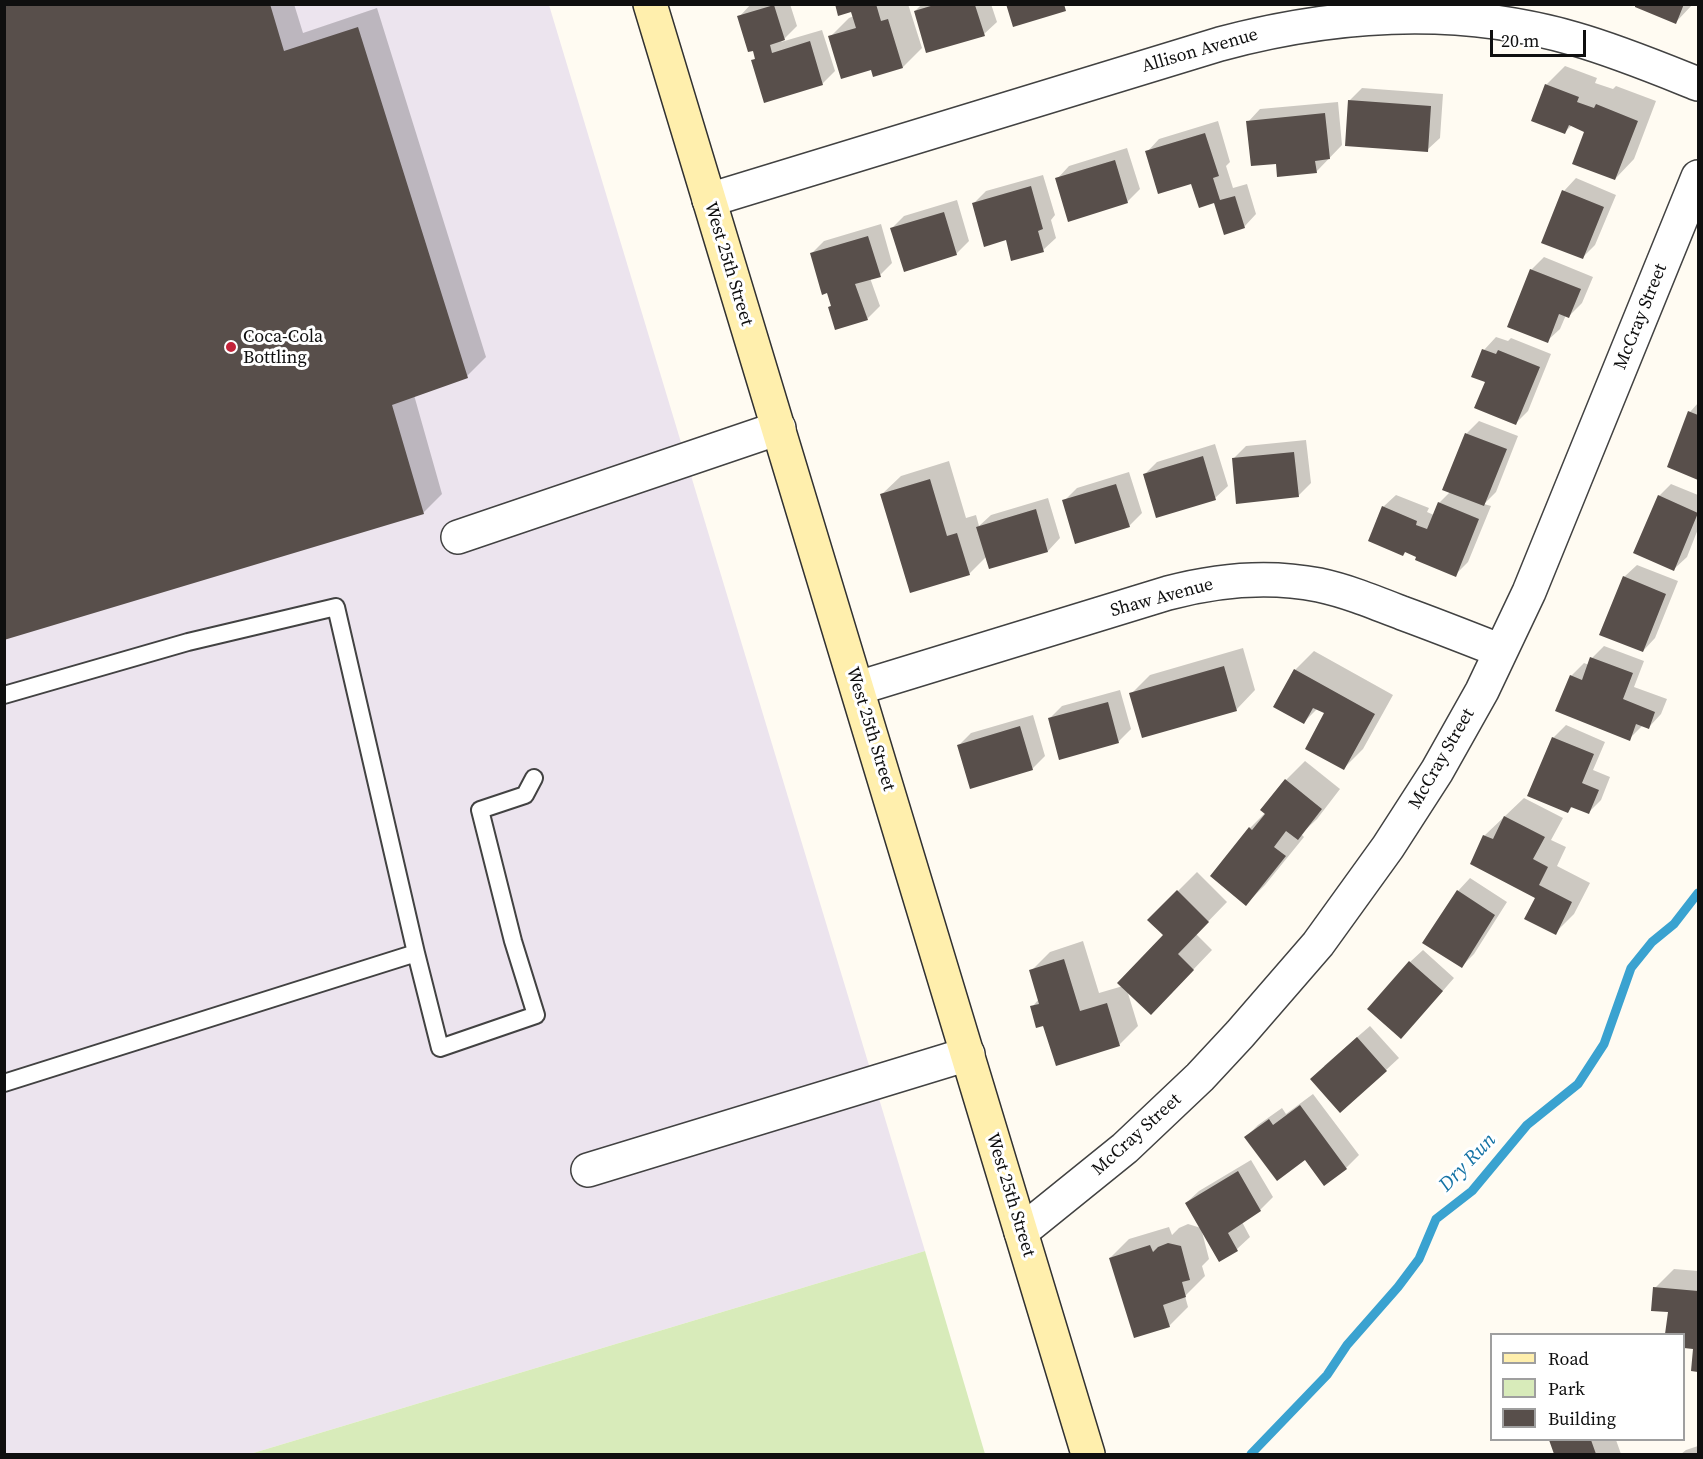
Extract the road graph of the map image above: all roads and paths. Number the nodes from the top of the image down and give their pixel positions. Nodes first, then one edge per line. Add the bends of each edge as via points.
1 (650, 4) edge
2 (1698, 84) edge
3 (1698, 177) edge
4 (709, 200) junction
5 (778, 428) junction
6 (458, 537) dead end
7 (1501, 651) junction
8 (858, 688) junction
9 (4, 695) edge
10 (534, 778) dead end
11 (416, 953) junction
12 (968, 1054) junction
13 (4, 1083) edge
14 (588, 1170) dead end
15 (1021, 1232) junction
16 (1088, 1455) edge

1 - 4 main road, West 25th Street
2 - 4 street, Allison Avenue via 1600,46 1514,25 1424,17 1321,22 1220,44
3 - 7 street, McCray Street via 1529,592
4 - 5 main road, West 25th Street
5 - 6 street
5 - 8 main road, West 25th Street
7 - 8 street, Shaw Avenue via 1347,592 1297,582 1242,580 1168,593
7 - 15 street, McCray Street via 1482,692 1413,810 1299,967 1161,1115
8 - 12 main road, West 25th Street
9 - 11 lane via 188,642 336,607
10 - 11 lane via 525,795 480,810 536,1015 440,1048
11 - 13 lane
12 - 14 street
12 - 15 main road, West 25th Street
15 - 16 main road, West 25th Street

